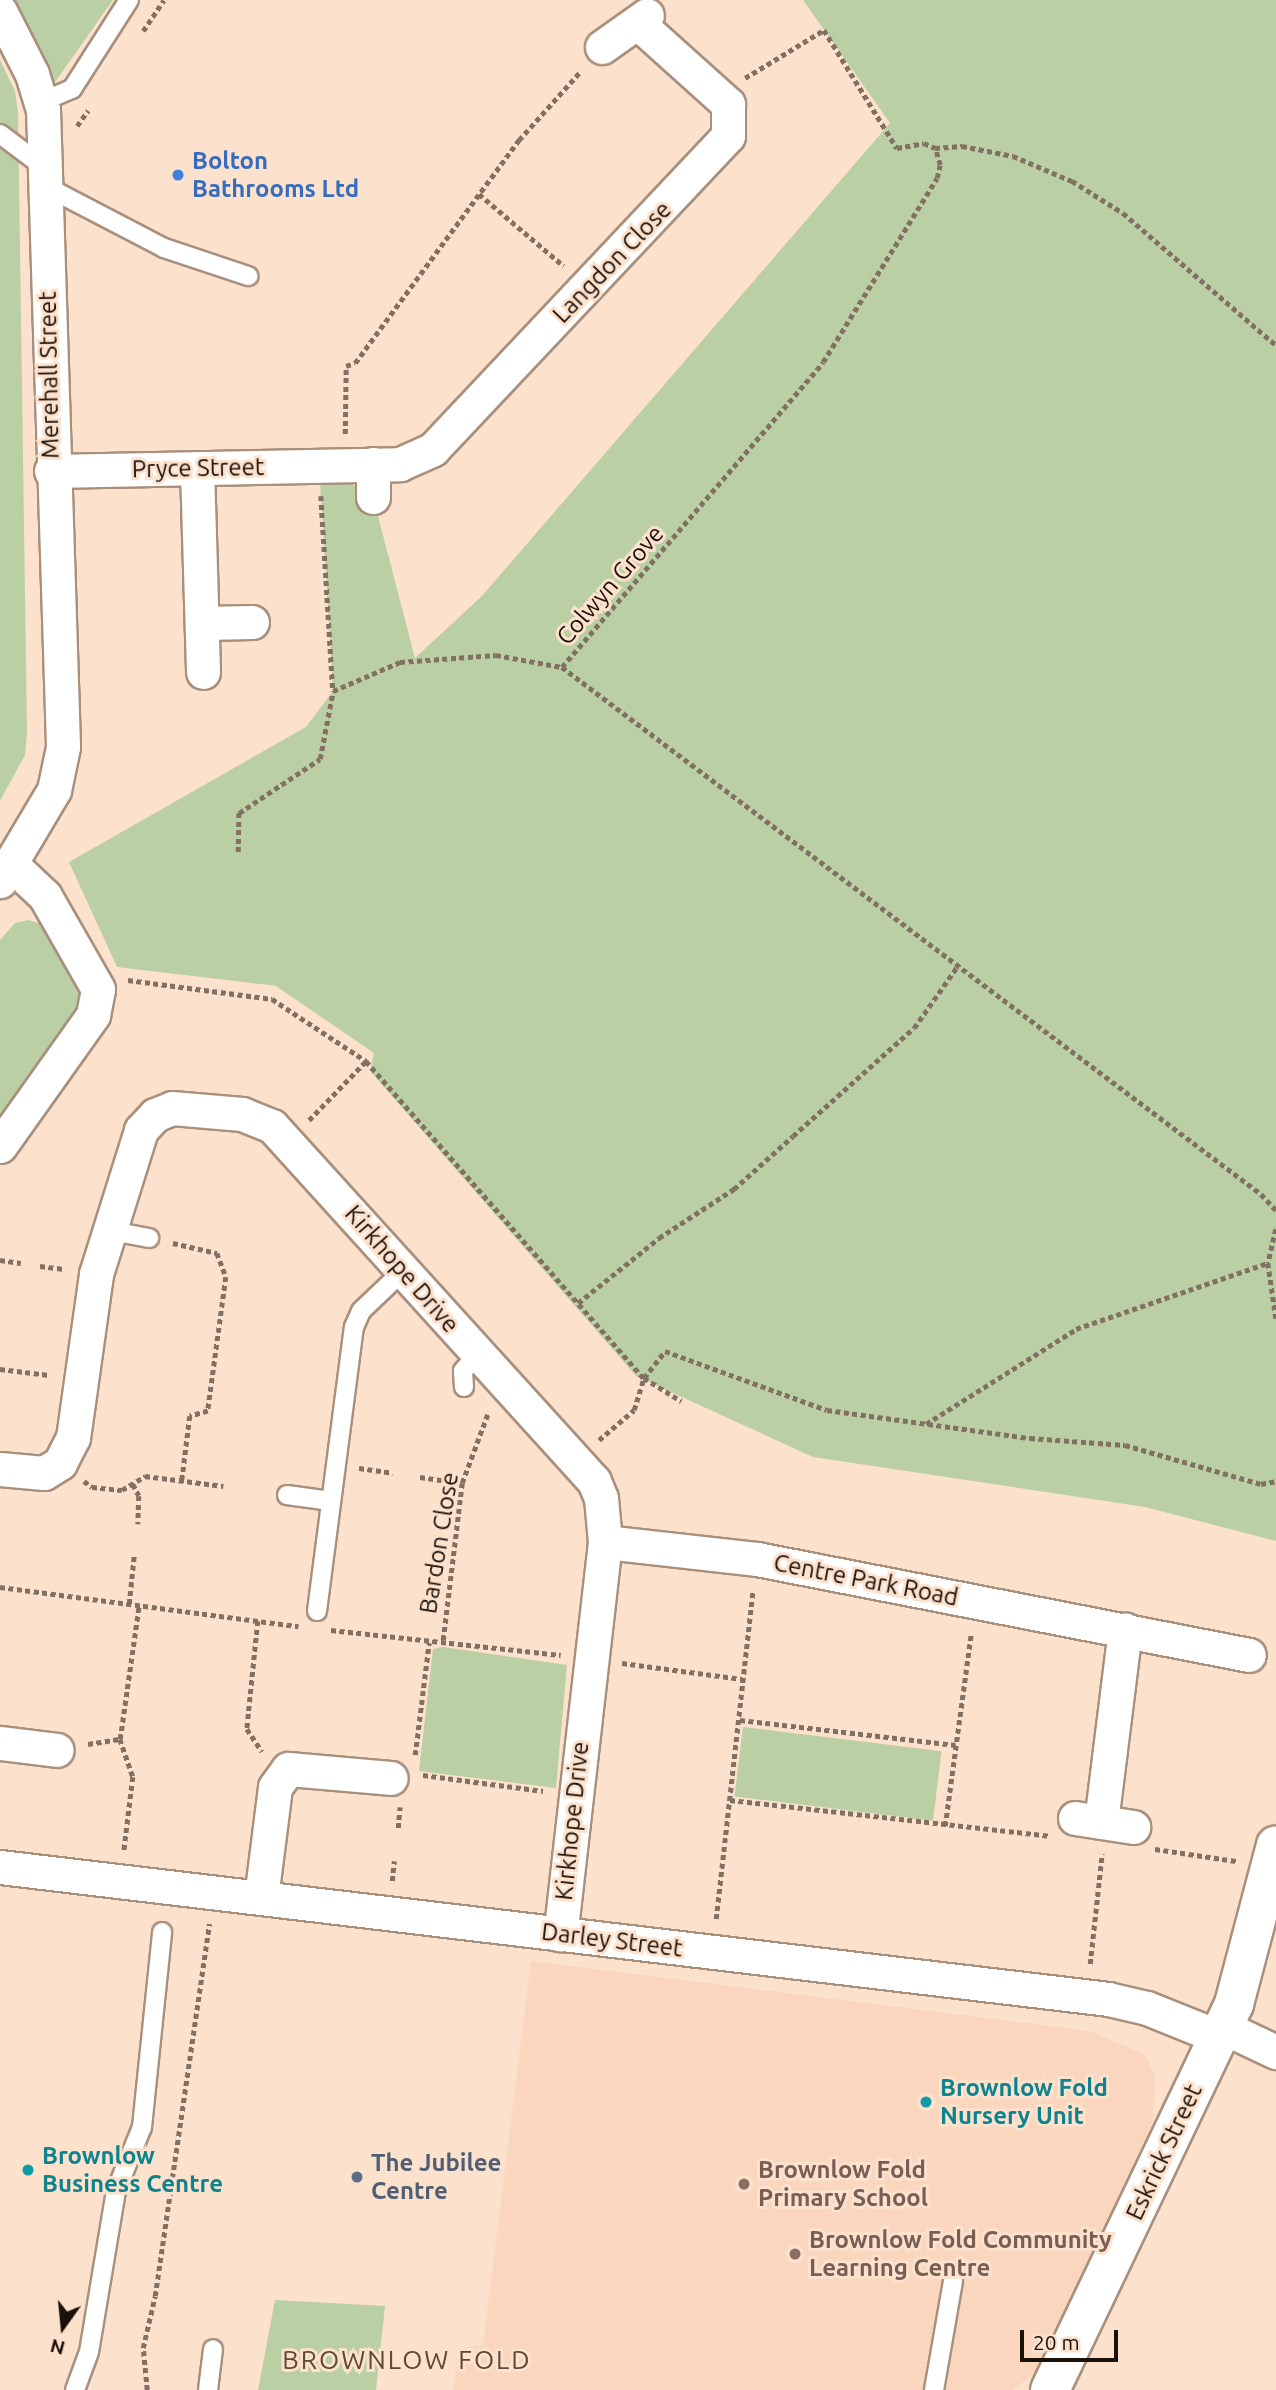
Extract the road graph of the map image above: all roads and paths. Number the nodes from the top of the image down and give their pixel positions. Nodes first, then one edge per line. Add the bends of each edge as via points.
1 (129, 0) edge
2 (0, 11) edge
3 (602, 47) joint
4 (717, 94) junction
5 (41, 103) junction
6 (0, 134) edge
7 (935, 148) junction
8 (44, 177) junction
9 (478, 194) junction
10 (248, 276) dead end
11 (588, 286) junction
12 (1276, 345) edge
13 (346, 465) junction
14 (197, 468) junction
15 (51, 471) junction
16 (373, 497) dead end
17 (252, 622) dead end
18 (202, 623) junction
19 (562, 667) junction
20 (203, 672) dead end
21 (333, 691) junction
22 (238, 852) dead end
23 (5, 872) edge
24 (959, 964) junction
25 (98, 989) junction
26 (366, 1061) junction
27 (287, 1139) junction
28 (0, 1146) edge
29 (1276, 1210) edge
30 (1276, 1229) edge
31 (107, 1230) junction
32 (149, 1238) joint
33 (0, 1260) edge
34 (21, 1263) dead end
35 (1268, 1263) junction
36 (403, 1271) junction
37 (578, 1303) junction
38 (1276, 1318) edge
39 (477, 1354) junction
40 (0, 1369) edge
41 (81, 1371) junction
42 (644, 1378) junction
43 (464, 1387) dead end
44 (681, 1401) dead end
45 (488, 1412) dead end
46 (925, 1424) junction
47 (575, 1461) junction
48 (60, 1463) junction
49 (335, 1465) junction
50 (0, 1469) edge
51 (393, 1473) dead end
52 (420, 1477) dead end
53 (182, 1480) junction
54 (1276, 1481) edge
55 (462, 1483) junction
56 (133, 1484) junction
57 (223, 1486) dead end
58 (287, 1494) dead end
59 (331, 1501) junction
60 (138, 1524) dead end
61 (606, 1542) junction
62 (134, 1556) dead end
63 (757, 1559) junction
64 (975, 1600) junction
65 (129, 1604) dead end
66 (139, 1605) dead end
67 (317, 1611) dead end
68 (258, 1620) dead end
69 (1125, 1629) junction
70 (443, 1640) dead end
71 (429, 1643) dead end
72 (1249, 1655) dead end
73 (591, 1659) junction
74 (742, 1679) junction
75 (740, 1720) junction
76 (120, 1739) junction
77 (0, 1743) edge
78 (956, 1745) junction
79 (57, 1749) joint
80 (402, 1775) junction
81 (279, 1777) junction
82 (573, 1795) junction
83 (730, 1800) junction
84 (946, 1826) junction
85 (1103, 1830) junction
86 (1273, 1856) edge
87 (0, 1867) edge
88 (121, 1882) junction
89 (213, 1895) junction
90 (261, 1898) junction
91 (162, 1932) dead end
92 (560, 1934) junction
93 (712, 1953) junction
94 (1087, 1996) junction
95 (1221, 2032) junction
96 (1276, 2052) edge
97 (953, 2281) dead end
98 (213, 2348) dead end
99 (75, 2390) edge
100 (147, 2390) edge
101 (208, 2390) edge
102 (934, 2390) edge
103 (1050, 2390) edge

1 - 5 lane via 72,89
2 - 5 street, Merehall Street
3 - 4 street, Langdon Close via 643,19
3 - 9 path
4 - 7 path via 824,30 897,148 924,143
4 - 11 street, Langdon Close via 727,104 728,136
5 - 8 street, Merehall Street
6 - 8 lane
7 - 12 path via 962,146 1013,156 1072,181 1123,213
7 - 19 path, Colwyn Grove via 940,166 937,178 823,362
8 - 10 lane via 164,248
8 - 15 street, Merehall Street
9 - 11 path
9 - 13 path via 355,363 346,366
11 - 13 street, Langdon Close via 433,449 412,462
13 - 14 street, Pryce Street
13 - 16 street
13 - 21 path
14 - 15 street, Pryce Street
14 - 18 street
15 - 23 street, Merehall Street via 63,747 54,789
17 - 18 street
18 - 20 street
19 - 21 path, Colwyn Grove via 496,654 400,662
19 - 24 path
21 - 22 path via 320,759 239,813
23 - 25 street via 45,896
24 - 29 path
24 - 37 path via 914,1028 763,1162
25 - 26 path via 129,980 272,999
25 - 28 street via 93,1014
26 - 27 path via 331,1101
26 - 37 path
27 - 31 street, Kirkhope Drive via 263,1120 242,1114 193,1108 155,1115 141,1130
27 - 36 street, Kirkhope Drive
30 - 35 path
31 - 32 lane
31 - 41 street, Kirkhope Drive
32 - 53 path via 203,1248 217,1253 224,1263 208,1411 190,1416
33 - 34 path
35 - 38 path
35 - 46 path via 1076,1329
36 - 39 street, Kirkhope Drive
36 - 49 lane via 356,1319
37 - 42 path
39 - 43 lane via 463,1371
39 - 47 street, Kirkhope Drive
40 - 41 path via 47,1375
41 - 48 street, Kirkhope Drive via 73,1438
42 - 44 path
42 - 46 path via 665,1351 827,1410
42 - 47 path via 634,1410
45 - 55 path, Bardon Close
46 - 54 path via 1125,1445 1261,1484
47 - 61 street, Kirkhope Drive via 594,1481 601,1498
48 - 50 street via 44,1473
48 - 56 path via 92,1487 122,1490
49 - 51 path
49 - 59 lane
52 - 55 path
53 - 56 path via 145,1476
53 - 57 path
55 - 70 path, Bardon Close
56 - 60 path via 139,1496
58 - 59 lane
59 - 67 lane
61 - 63 street, Centre Park Road
61 - 73 street, Kirkhope Drive
62 - 65 path
63 - 64 street, Centre Park Road
63 - 74 path
64 - 69 street, Centre Park Road
64 - 78 path
66 - 76 path
68 - 81 path via 247,1729
69 - 72 street, Centre Park Road
69 - 85 street
71 - 80 path
73 - 74 path
73 - 82 street, Kirkhope Drive
74 - 75 path
75 - 78 path
75 - 83 path
76 - 79 path
76 - 88 path via 133,1777
77 - 79 street
78 - 84 path
80 - 81 street via 300,1767
80 - 82 path
81 - 90 street
82 - 92 street, Kirkhope Drive
83 - 84 path
83 - 93 path
84 - 85 path
85 - 86 path
85 - 94 path
86 - 95 street, Eskrick Street via 1243,1976
87 - 88 street, Darley Street
88 - 89 street, Darley Street
89 - 90 street, Darley Street
89 - 100 path via 143,2348
90 - 92 street, Darley Street
91 - 99 lane via 142,2127 116,2192 89,2352
92 - 93 street, Darley Street
93 - 94 street, Darley Street
94 - 95 street, Darley Street via 1147,2008
95 - 96 street, Darley Street
95 - 103 street, Eskrick Street
97 - 102 lane
98 - 101 lane

